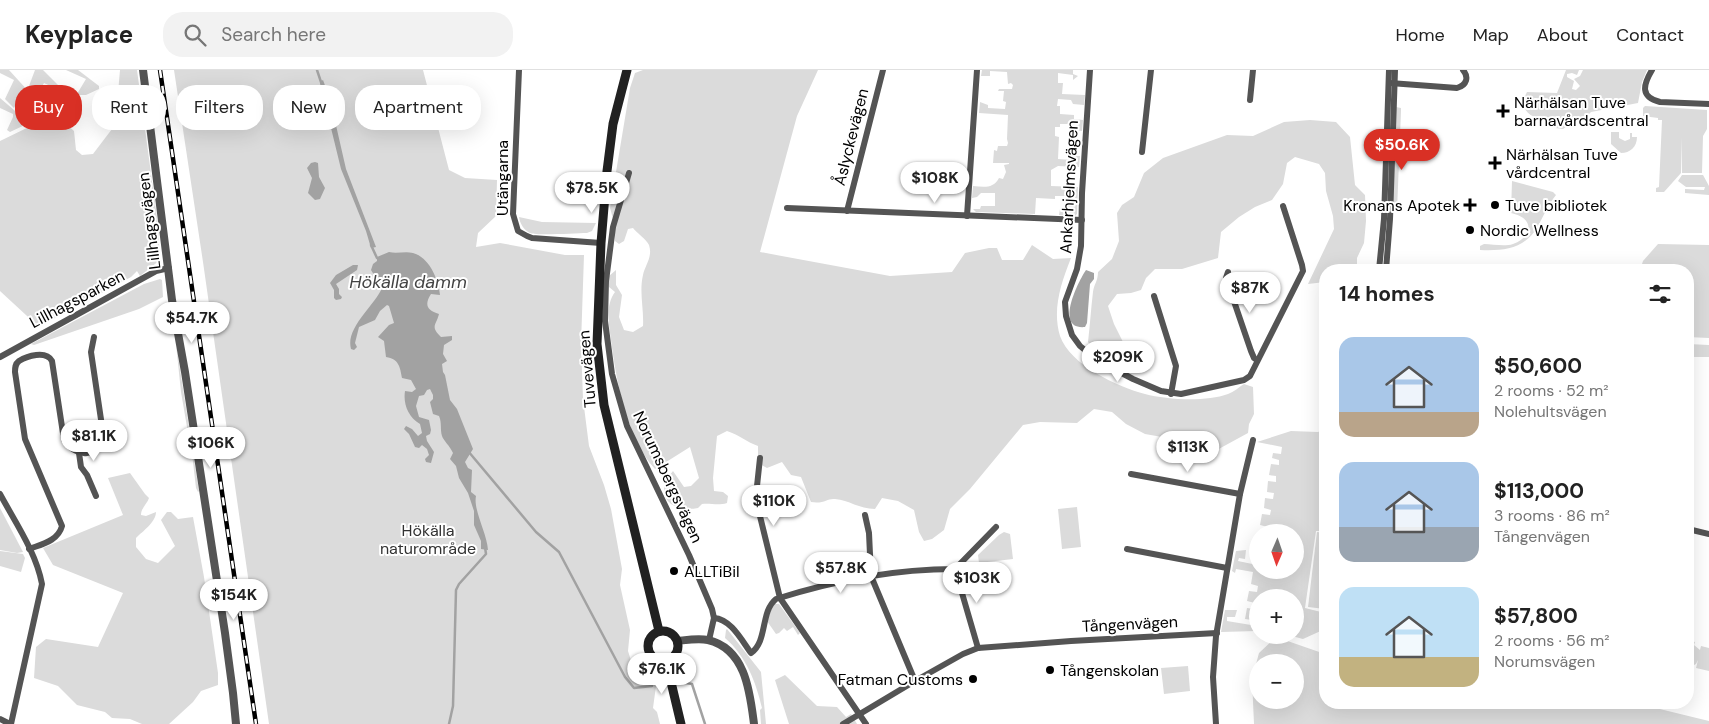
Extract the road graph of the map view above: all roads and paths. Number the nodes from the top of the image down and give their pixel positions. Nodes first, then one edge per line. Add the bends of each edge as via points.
1 (143, 70) edge
2 (519, 70) edge
3 (626, 70) edge
4 (883, 70) edge
5 (977, 70) edge
6 (1090, 70) edge
7 (1151, 70) edge
8 (1253, 70) edge
9 (1389, 70) edge
10 (1395, 70) edge
11 (1463, 70) edge
12 (1652, 70) edge
13 (1391, 84) junction
14 (1250, 100) dead end
15 (1709, 104) edge
16 (1142, 152) dead end
17 (628, 174) dead end
18 (1283, 206) dead end
19 (787, 208) dead end
20 (847, 211) junction
21 (967, 216) junction
22 (1082, 220) junction
23 (601, 243) junction
24 (1380, 264) edge
25 (1386, 264) edge
26 (169, 268) junction
27 (1228, 272) dead end
28 (1154, 296) dead end
29 (94, 338) dead end
30 (0, 358) edge
31 (1257, 360) junction
32 (1171, 394) junction
33 (1253, 440) dead end
34 (79, 453) junction
35 (760, 458) dead end
36 (1131, 474) dead end
37 (0, 494) edge
38 (1240, 494) junction
39 (96, 496) dead end
40 (865, 515) dead end
41 (996, 527) dead end
42 (1694, 530) edge
43 (1709, 534) edge
44 (29, 549) junction
45 (1127, 549) dead end
46 (1228, 568) junction
47 (955, 569) junction
48 (871, 576) junction
49 (780, 598) junction
50 (714, 618) junction
51 (659, 632) junction
52 (1217, 633) junction
53 (709, 640) junction
54 (677, 641) junction
55 (978, 648) junction
56 (666, 661) junction
57 (915, 681) junction
58 (860, 715) junction
59 (0, 719) edge
60 (10, 724) edge
61 (236, 724) edge
62 (681, 724) edge
63 (754, 724) edge
64 (843, 724) edge
65 (866, 724) edge
66 (1216, 724) edge

1 - 26 street, Lillhagsvägen
2 - 23 street, Utängarna via 513,214 516,227 527,236
3 - 23 main road, Tuvevägen via 613,124
4 - 20 street, Åslyckevägen
5 - 21 street
6 - 22 street, Ankarhjelmsvägen
7 - 16 street
8 - 14 street
9 - 13 street
10 - 13 street
11 - 13 street via 1466,74 1463,86 1454,88
12 - 15 street via 1645,92 1652,100
13 - 24 street
13 - 25 street
17 - 50 street, Norumsbergsvägen via 613,227 606,281 605,321 612,374 626,426 689,555
18 - 31 street, Ankarhjelmsvägen via 1303,271
19 - 20 street
20 - 21 street
21 - 22 street
22 - 32 street, Ankarhjelmsvägen via 1078,266 1066,302 1066,316 1072,335 1097,360
23 - 51 main road, Tuvevägen via 597,344 601,387
26 - 30 street, Lillhagsparken via 156,271
26 - 61 street, Lillhagsvägen via 234,693
27 - 31 street via 1226,278
28 - 32 street via 1176,366
29 - 34 street via 91,352 102,433 99,446 89,453
31 - 32 street, Ankarhjelmsvägen via 1250,376 1244,380
33 - 38 street
34 - 39 street via 81,467
34 - 44 street via 64,440 50,357 39,354 19,361 15,372 25,439 62,526 56,537
35 - 49 street via 758,508
36 - 38 street
37 - 44 street
38 - 46 street
40 - 48 street via 869,528
41 - 47 street
42 - 43 street
44 - 60 street via 42,584
45 - 46 street
46 - 52 street
47 - 48 street
47 - 55 street
48 - 49 street
48 - 57 street
49 - 50 street via 771,603 757,648 751,653 728,623
49 - 58 street
50 - 53 street
51 - 54 main road via 670,633
51 - 56 main road via 650,638 648,649 654,659
52 - 55 street, Tångenvägen
52 - 66 street via 1213,677
53 - 54 street
53 - 63 street via 724,647 741,666
54 - 56 main road via 675,655
55 - 57 street, Tångenvägen
56 - 62 main road
57 - 58 street, Tångenvägen
58 - 64 street, Tångenvägen
58 - 65 street
59 - 60 street

